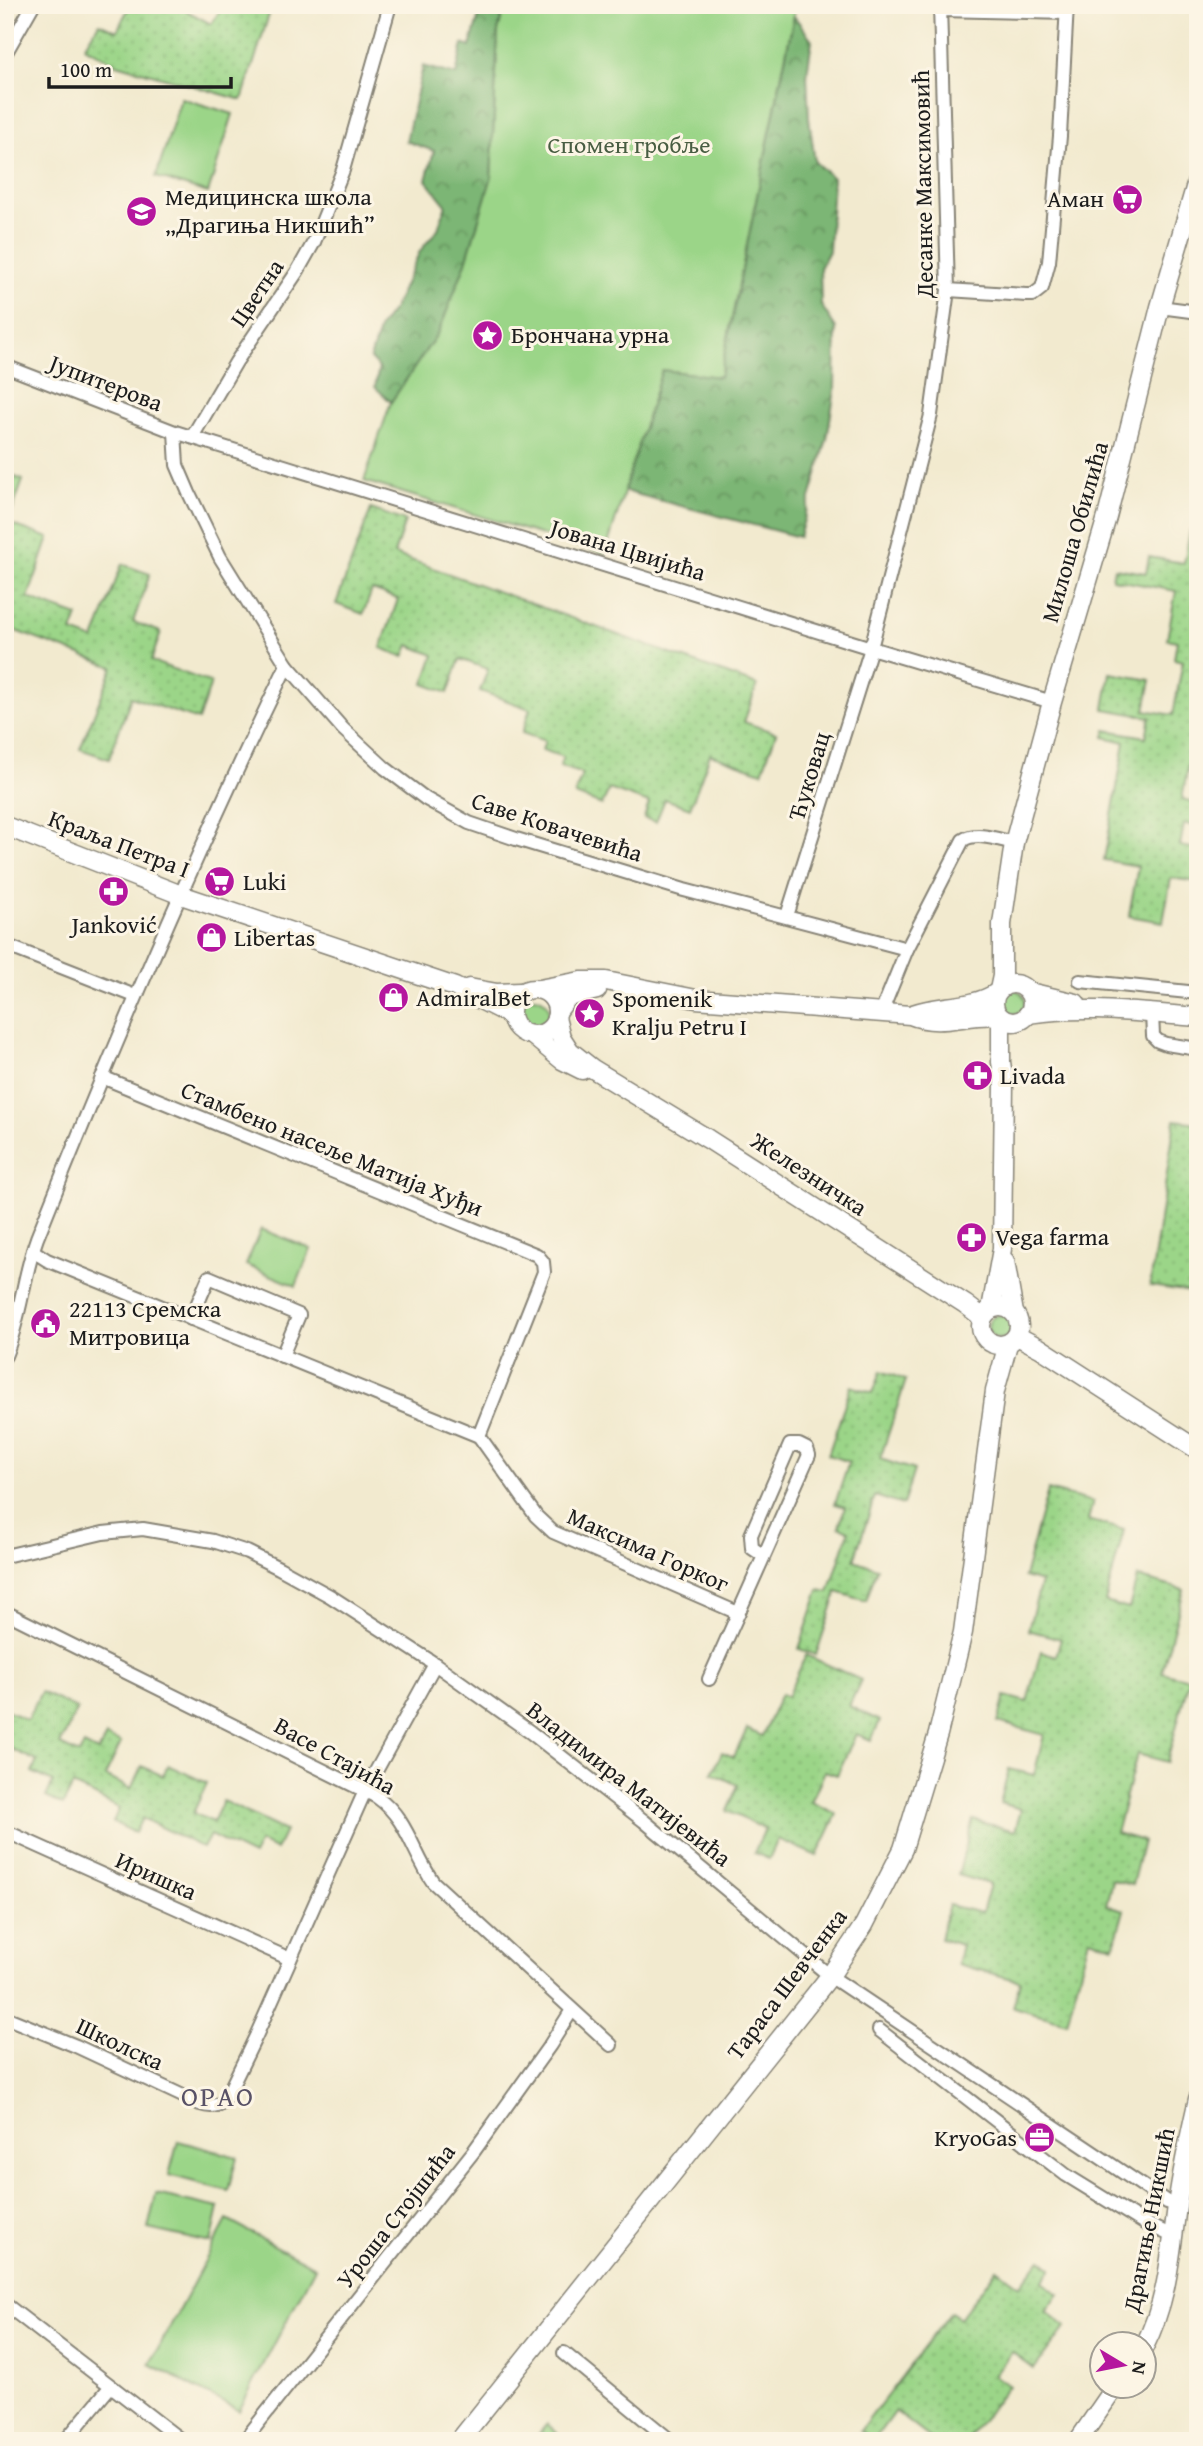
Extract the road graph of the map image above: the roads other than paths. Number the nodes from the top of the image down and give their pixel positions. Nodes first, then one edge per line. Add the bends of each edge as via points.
1 (33, 5) edge
2 (390, 5) edge
3 (941, 8) edge
4 (1067, 9) edge
5 (5, 54) edge
6 (1198, 178) edge
7 (948, 290) junction
8 (1160, 307) junction
9 (1198, 312) edge
10 (5, 366) edge
11 (175, 432) junction
12 (192, 437) junction
13 (871, 648) junction
14 (287, 664) junction
15 (1052, 702) junction
16 (5, 826) edge
17 (1014, 843) junction
18 (181, 895) junction
19 (1007, 901) junction
20 (787, 916) junction
21 (5, 945) edge
22 (907, 949) junction
23 (1080, 981) dead end
24 (455, 987) junction
25 (635, 988) junction
26 (1026, 989) junction
27 (529, 990) junction
28 (998, 991) junction
29 (1198, 993) edge
30 (135, 996) junction
31 (1117, 1012) junction
32 (881, 1013) junction
33 (1152, 1013) junction
34 (910, 1014) junction
35 (510, 1015) junction
36 (556, 1015) junction
37 (1000, 1017) junction
38 (1025, 1017) junction
39 (1198, 1017) edge
40 (532, 1035) junction
41 (1198, 1049) edge
42 (102, 1077) junction
43 (605, 1077) junction
44 (1004, 1083) junction
45 (1002, 1249) junction
46 (33, 1251) junction
47 (987, 1313) junction
48 (1013, 1313) junction
49 (191, 1319) junction
50 (986, 1340) junction
51 (1013, 1340) junction
52 (5, 1356) edge
53 (282, 1356) junction
54 (995, 1391) junction
55 (479, 1436) junction
56 (1198, 1450) edge
57 (5, 1556) edge
58 (764, 1556) junction
59 (5, 1612) edge
60 (738, 1612) junction
61 (435, 1664) junction
62 (709, 1679) dead end
63 (365, 1791) junction
64 (5, 1831) edge
65 (290, 1959) junction
66 (830, 1976) junction
67 (572, 2011) junction
68 (5, 2017) edge
69 (879, 2030) dead end
70 (611, 2045) dead end
71 (1198, 2099) edge
72 (1177, 2205) junction
73 (1173, 2236) junction
74 (5, 2304) edge
75 (1153, 2330) edge
76 (564, 2353) dead end
77 (110, 2387) junction
78 (1106, 2400) edge
79 (65, 2441) edge
80 (182, 2441) edge
81 (244, 2441) edge
82 (459, 2441) edge
83 (671, 2441) edge
84 (1078, 2441) edge

1 - 5 street
2 - 12 street, Цветна via 343,170 314,242
3 - 4 street
3 - 7 street, Десанке Максимовић
4 - 7 street via 1055,200 1042,288 1033,295
6 - 8 street, Милоша Обилића
7 - 13 street, Десанке Максимовић via 931,415
8 - 9 street
8 - 15 street, Милоша Обилића via 1107,517
10 - 11 street, Јупитерова
11 - 12 street, Јупитерова
11 - 14 street, Саве Ковачевића via 177,465 189,493 220,557
12 - 13 street, Јована Цвијића
13 - 15 street, Јована Цвијића
13 - 20 street, Ћуковац
14 - 18 street
14 - 20 street, Саве Ковачевића via 385,768 469,823 684,890
15 - 17 street, Милоша Обилића
16 - 18 street, Краља Петра I
17 - 19 street, Милоша Обилића
17 - 22 street via 981,836 963,840
18 - 24 street, Краља Петра I
18 - 30 street
19 - 26 street, Милоша Обилића via 1012,957 1016,975
19 - 28 street, Милоша Обилића
20 - 22 street, Саве Ковачевића
21 - 30 street
22 - 32 street
23 - 29 street
24 - 27 street, Краља Петра I via 497,993
24 - 35 street, Краља Петра I
25 - 27 street, Краља Петра I via 594,980
25 - 32 street via 696,999
25 - 36 street via 581,992 568,997
26 - 28 street via 1012,984
26 - 31 street
26 - 38 street via 1032,1003
27 - 35 street via 512,1002
27 - 36 street via 550,995
28 - 34 street via 985,1000
28 - 37 street via 994,1003
30 - 42 street
31 - 33 street
31 - 38 street via 1058,1010
32 - 34 street
33 - 39 street
33 - 41 street via 1153,1036 1158,1041
34 - 37 street via 952,1021
35 - 40 street via 520,1031
36 - 40 street via 544,1032
36 - 43 street, Железничка via 570,1051
37 - 38 street via 1012,1022
37 - 44 street
38 - 44 street via 1011,1045
40 - 43 street, Железничка via 562,1060
42 - 46 street
42 - 55 street, Стамбено насеље Матија Хуђи via 537,1255 544,1272
43 - 47 street, Железничка via 965,1304
44 - 45 street
45 - 47 street
45 - 48 street
46 - 49 street via 47,1261
46 - 52 street
47 - 48 street via 1003,1307
47 - 50 street via 980,1329
48 - 51 street via 1019,1324
49 - 53 street
49 - 53 street via 209,1277 299,1315
50 - 51 street via 996,1346
50 - 54 street, Тараса Шевченка
51 - 54 street, Тараса Шевченка
51 - 56 street via 1040,1348
53 - 55 street
54 - 66 street, Тараса Шевченка via 963,1632 938,1734 903,1849 864,1925
55 - 60 street, Максима Горког via 552,1532
57 - 61 street, Владимира Матијевића via 103,1533 143,1529 214,1541 299,1579
58 - 58 street, Максима Горког via 809,1455 799,1445 790,1445 751,1535 752,1548
58 - 60 street, Максима Горког
59 - 63 street, Васе Стајића
60 - 62 street, Максима Горког
61 - 63 street
61 - 66 street, Владимира Матијевића via 644,1821
63 - 65 street
63 - 67 street, Васе Стајића via 397,1815 433,1882
64 - 65 street, Иришка
65 - 68 street, Школска via 225,2100 217,2105 200,2104
66 - 72 street, Владимира Матијевића
66 - 82 street, Тараса Шевченка
67 - 70 street, Васе Стајића
67 - 81 street, Уроша Стојшића via 474,2151
69 - 73 street via 1066,2175 1136,2219
71 - 72 street, Драгиње Никшић
72 - 73 street, Драгиње Никшић
73 - 75 street, Драгиње Никшић via 1166,2290
74 - 77 street
76 - 83 street
77 - 79 street
77 - 80 street
78 - 84 street

